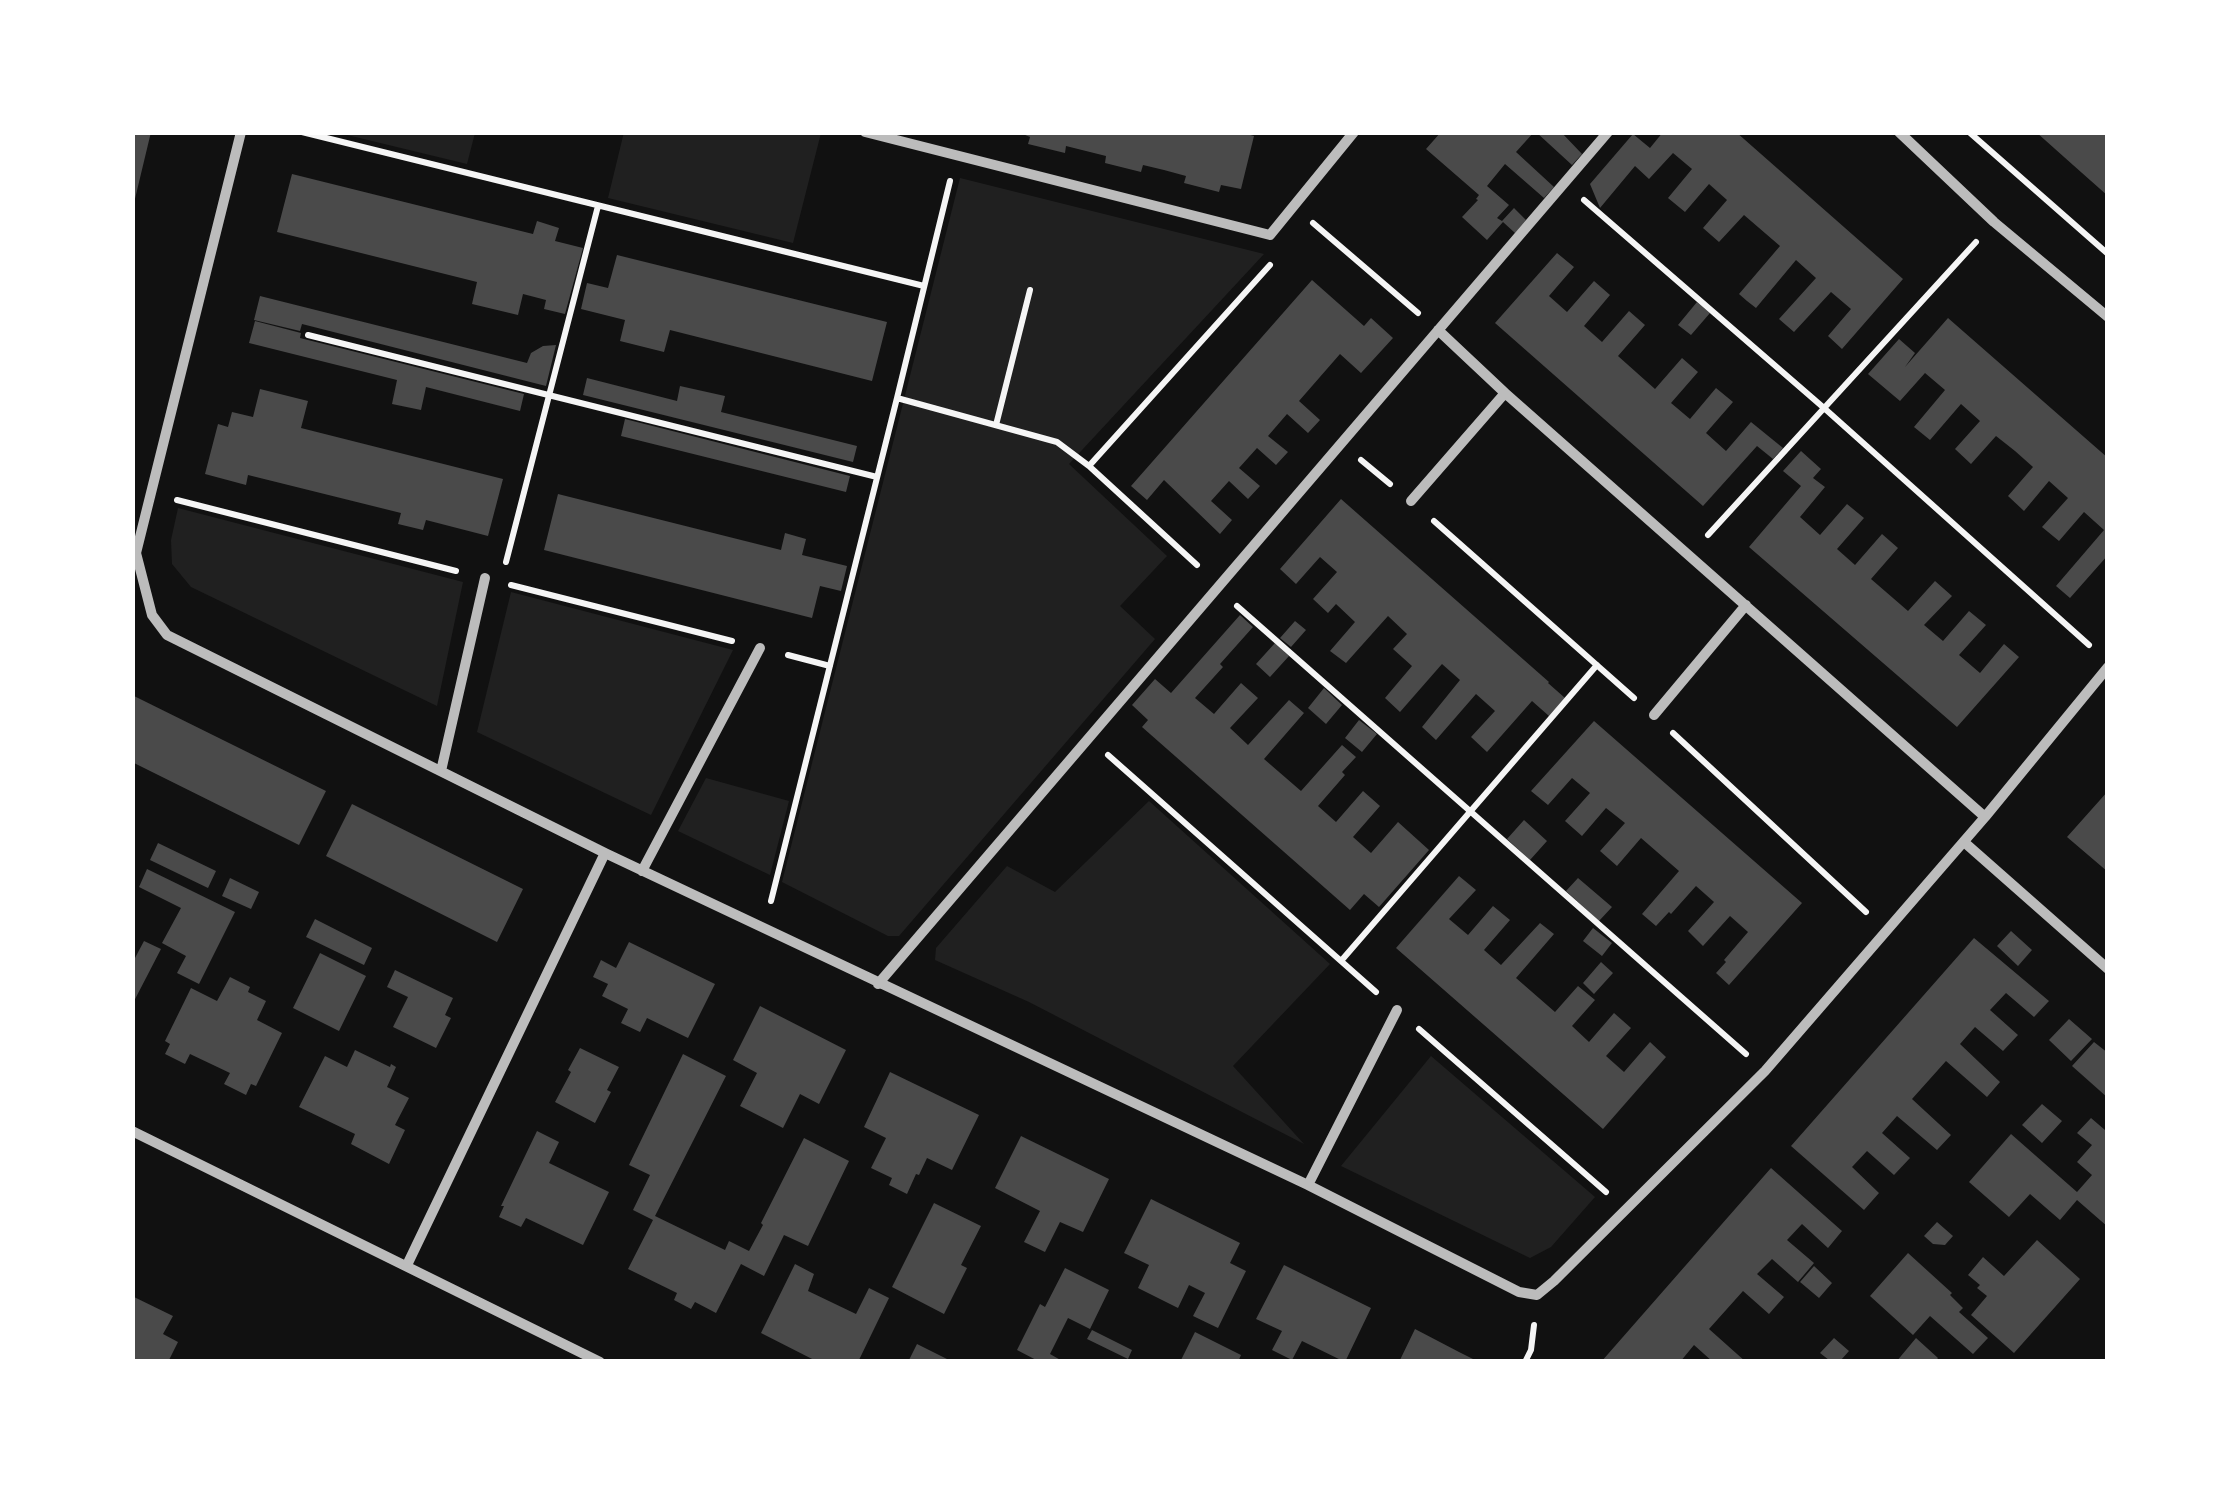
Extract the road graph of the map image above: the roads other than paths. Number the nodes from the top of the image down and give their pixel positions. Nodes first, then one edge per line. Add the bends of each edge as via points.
1 (241, 132) edge
2 (865, 132) edge
3 (1354, 132) edge
4 (1608, 132) edge
5 (1898, 132) edge
6 (2108, 317) edge
7 (1438, 330) junction
8 (1505, 393) junction
9 (1411, 501) road end
10 (485, 578) dead end
11 (1746, 605) junction
12 (760, 648) dead end
13 (2108, 667) edge
14 (1654, 715) road end
15 (441, 772) junction
16 (1985, 817) junction
17 (1964, 842) junction
18 (605, 853) junction
19 (642, 871) junction
20 (2108, 969) edge
21 (878, 984) junction
22 (1397, 1010) road end
23 (132, 1131) edge
24 (1308, 1186) junction
25 (408, 1265) junction
26 (600, 1362) edge

1 - 15 street via 136,552 152,615 167,635
2 - 3 street via 1270,235
4 - 7 street
5 - 6 street
7 - 8 street
7 - 21 street
8 - 9 street
8 - 11 street
10 - 15 street
11 - 14 street
11 - 16 street
12 - 19 street
13 - 16 street
15 - 18 street
16 - 17 street
17 - 20 street
17 - 24 street via 1765,1072 1538,1294 1519,1292
18 - 19 street
18 - 25 street
19 - 21 street
21 - 24 street
22 - 24 street
23 - 25 street
25 - 26 street

